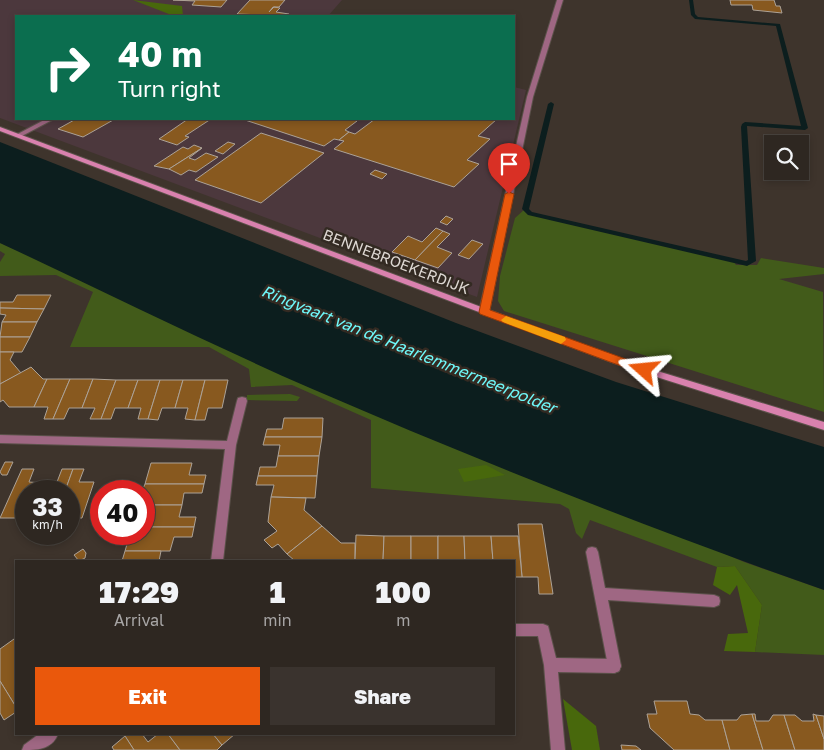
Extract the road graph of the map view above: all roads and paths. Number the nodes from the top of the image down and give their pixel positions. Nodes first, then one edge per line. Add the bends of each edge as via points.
1 (560, 0) edge
2 (49, 120) edge
3 (0, 129) edge
4 (18, 136) junction
5 (484, 312) junction
6 (242, 401) dead end
7 (824, 426) edge
8 (0, 440) edge
9 (232, 445) junction
10 (592, 552) dead end
11 (217, 560) edge
12 (602, 594) junction
13 (714, 601) dead end
14 (515, 630) edge
15 (551, 665) junction
16 (50, 735) edge
17 (29, 750) edge
18 (558, 750) edge

1 - 5 street via 530,97
2 - 4 street
3 - 4 street, BENNEBROEKERDIJK
4 - 5 street, BENNEBROEKERDIJK
5 - 7 street, BENNEBROEKERDIJK via 626,364
6 - 9 street
8 - 9 street
9 - 11 street
10 - 12 street
12 - 13 street
12 - 15 street via 614,666
14 - 15 street via 543,630
15 - 18 street
16 - 17 street

